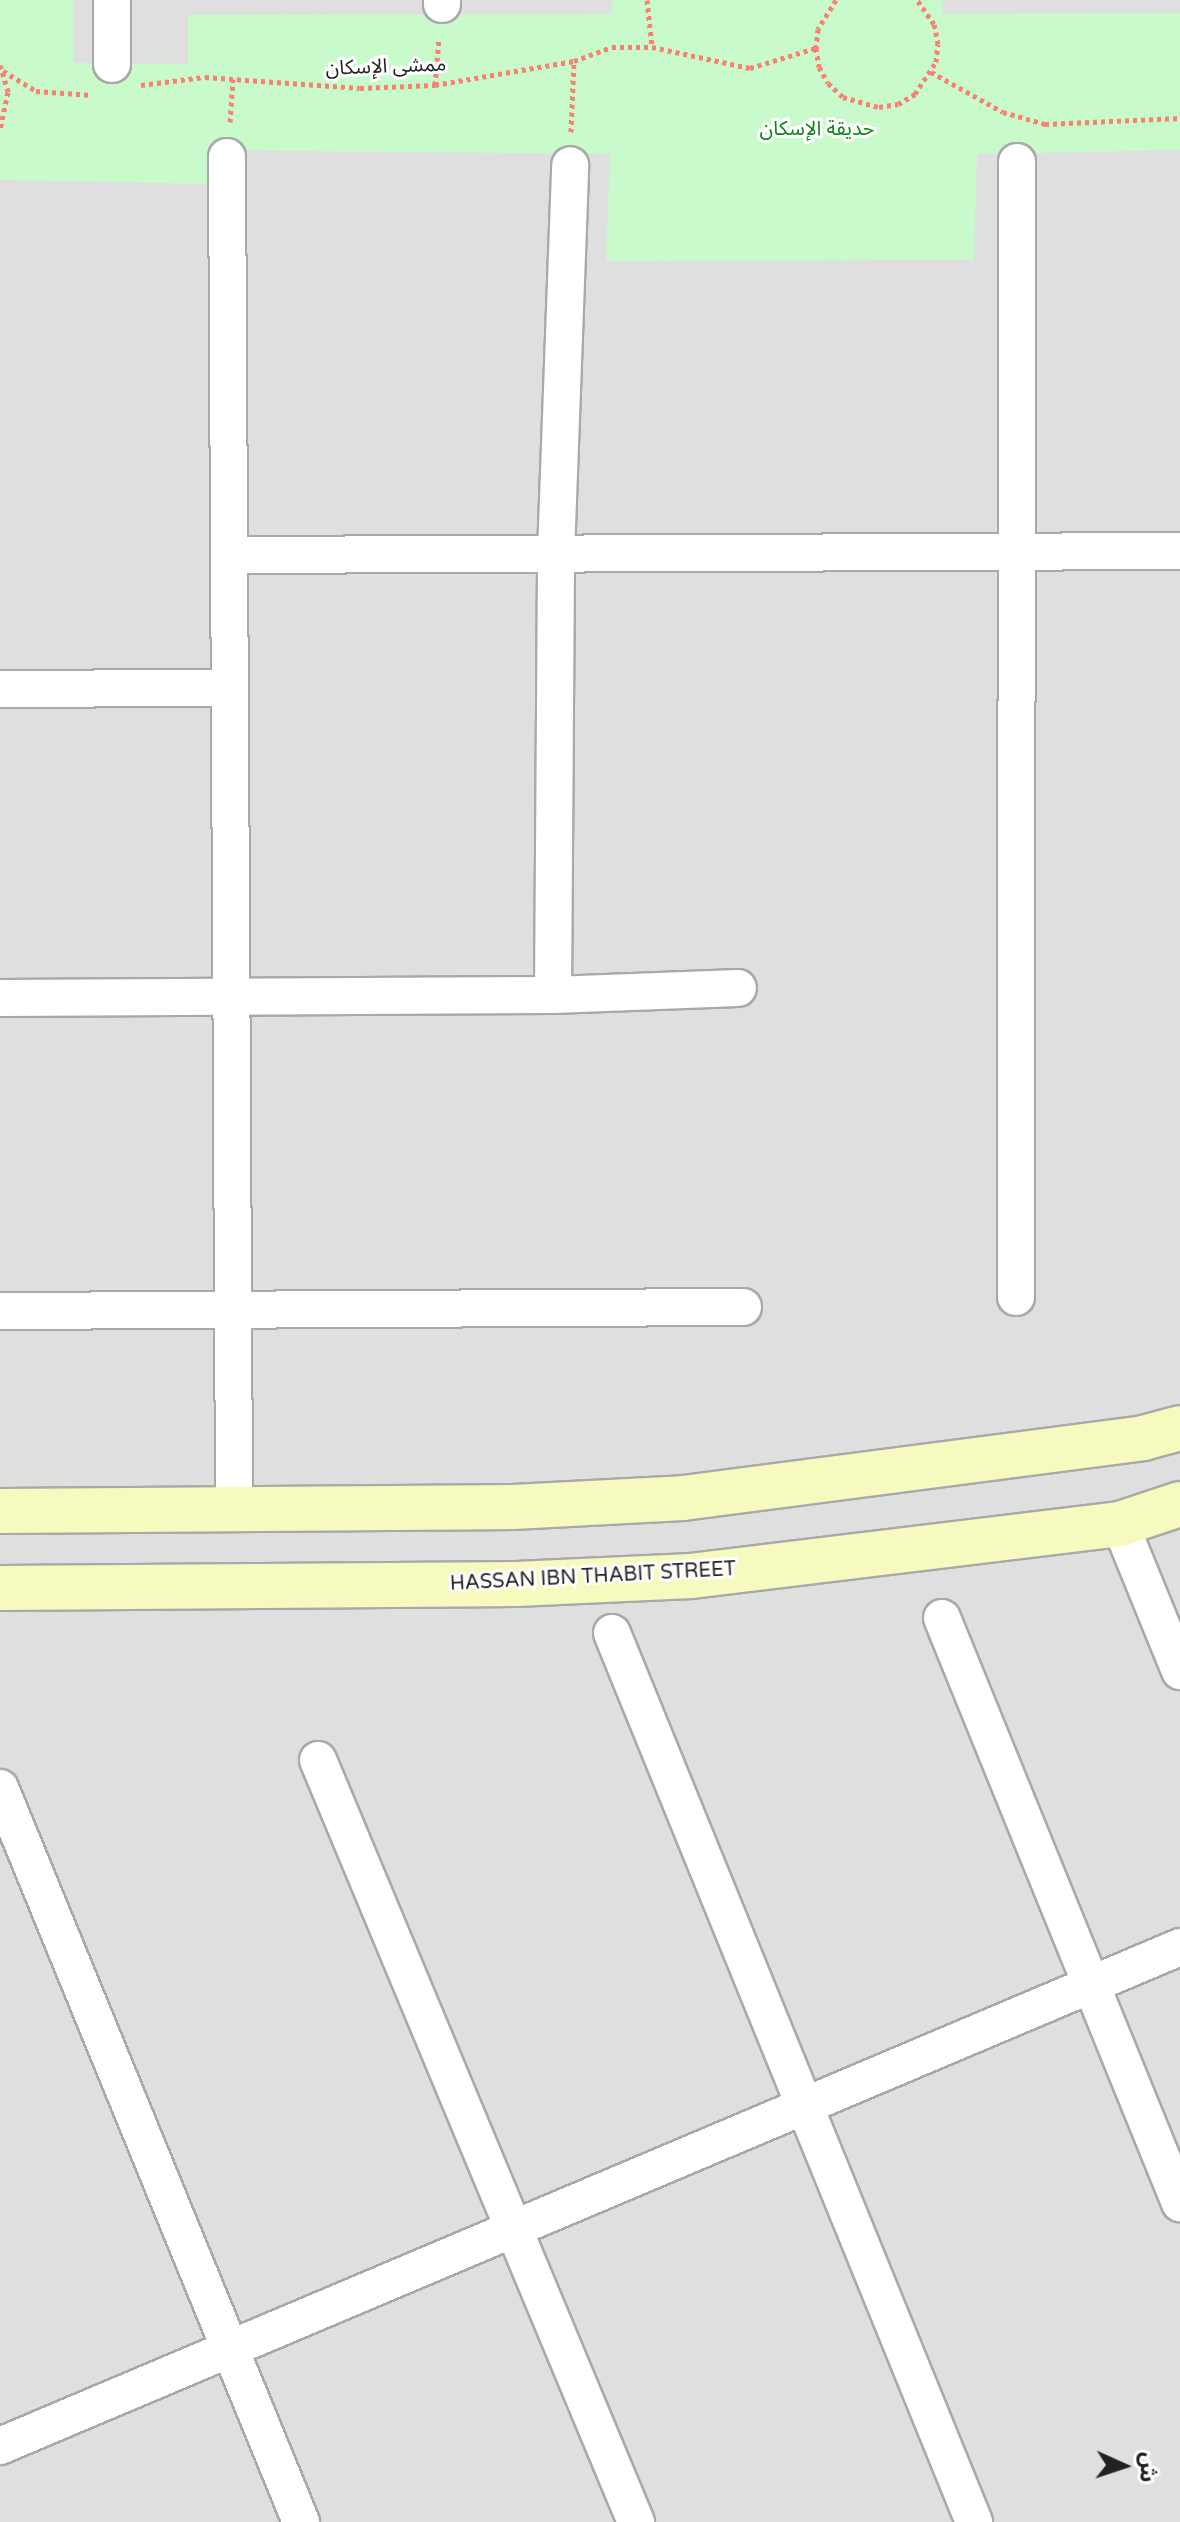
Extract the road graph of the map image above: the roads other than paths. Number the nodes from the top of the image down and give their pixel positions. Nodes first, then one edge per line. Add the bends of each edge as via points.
1 (112, 0) edge
2 (117, 81) road end
3 (227, 157) dead end
4 (1017, 162) dead end
5 (570, 165) road end
6 (1180, 551) edge
7 (1017, 552) junction
8 (556, 554) junction
9 (229, 555) junction
10 (229, 688) junction
11 (0, 689) edge
12 (738, 988) dead end
13 (553, 995) junction
14 (231, 997) junction
15 (0, 998) edge
16 (1016, 1297) dead end
17 (743, 1307) dead end
18 (233, 1309) junction
19 (0, 1311) edge
20 (1180, 1428) edge
21 (1180, 1504) edge
22 (234, 1510) junction
23 (0, 1511) edge
24 (1120, 1524) junction
25 (0, 1588) edge
26 (942, 1618) dead end
27 (612, 1633) dead end
28 (1180, 1671) edge
29 (318, 1760) dead end
30 (0, 1788) edge
31 (1180, 1947) edge
32 (1091, 1985) junction
33 (804, 2106) junction
34 (1180, 2203) edge
35 (514, 2229) junction
36 (230, 2349) junction
37 (0, 2446) edge
38 (301, 2522) edge
39 (636, 2522) edge
40 (974, 2522) edge

1 - 2 street
3 - 9 street
4 - 7 street
5 - 8 street
6 - 7 street
7 - 8 street
7 - 16 street
8 - 9 street
8 - 13 street
9 - 10 street
10 - 11 street
10 - 14 street
12 - 13 street
13 - 14 street
14 - 15 street
14 - 18 street
17 - 18 street
18 - 19 street
18 - 22 street
20 - 22 street via 1143,1438 683,1498 513,1507
21 - 24 street, HASSAN IBN THABIT STREET
22 - 23 street
24 - 25 street, HASSAN IBN THABIT STREET via 691,1576 516,1584
24 - 28 street
26 - 32 street
27 - 33 street
29 - 35 street
30 - 36 street
31 - 32 street
32 - 33 street
32 - 34 street
33 - 35 street
33 - 40 street
35 - 36 street
35 - 39 street
36 - 37 street
36 - 38 street

